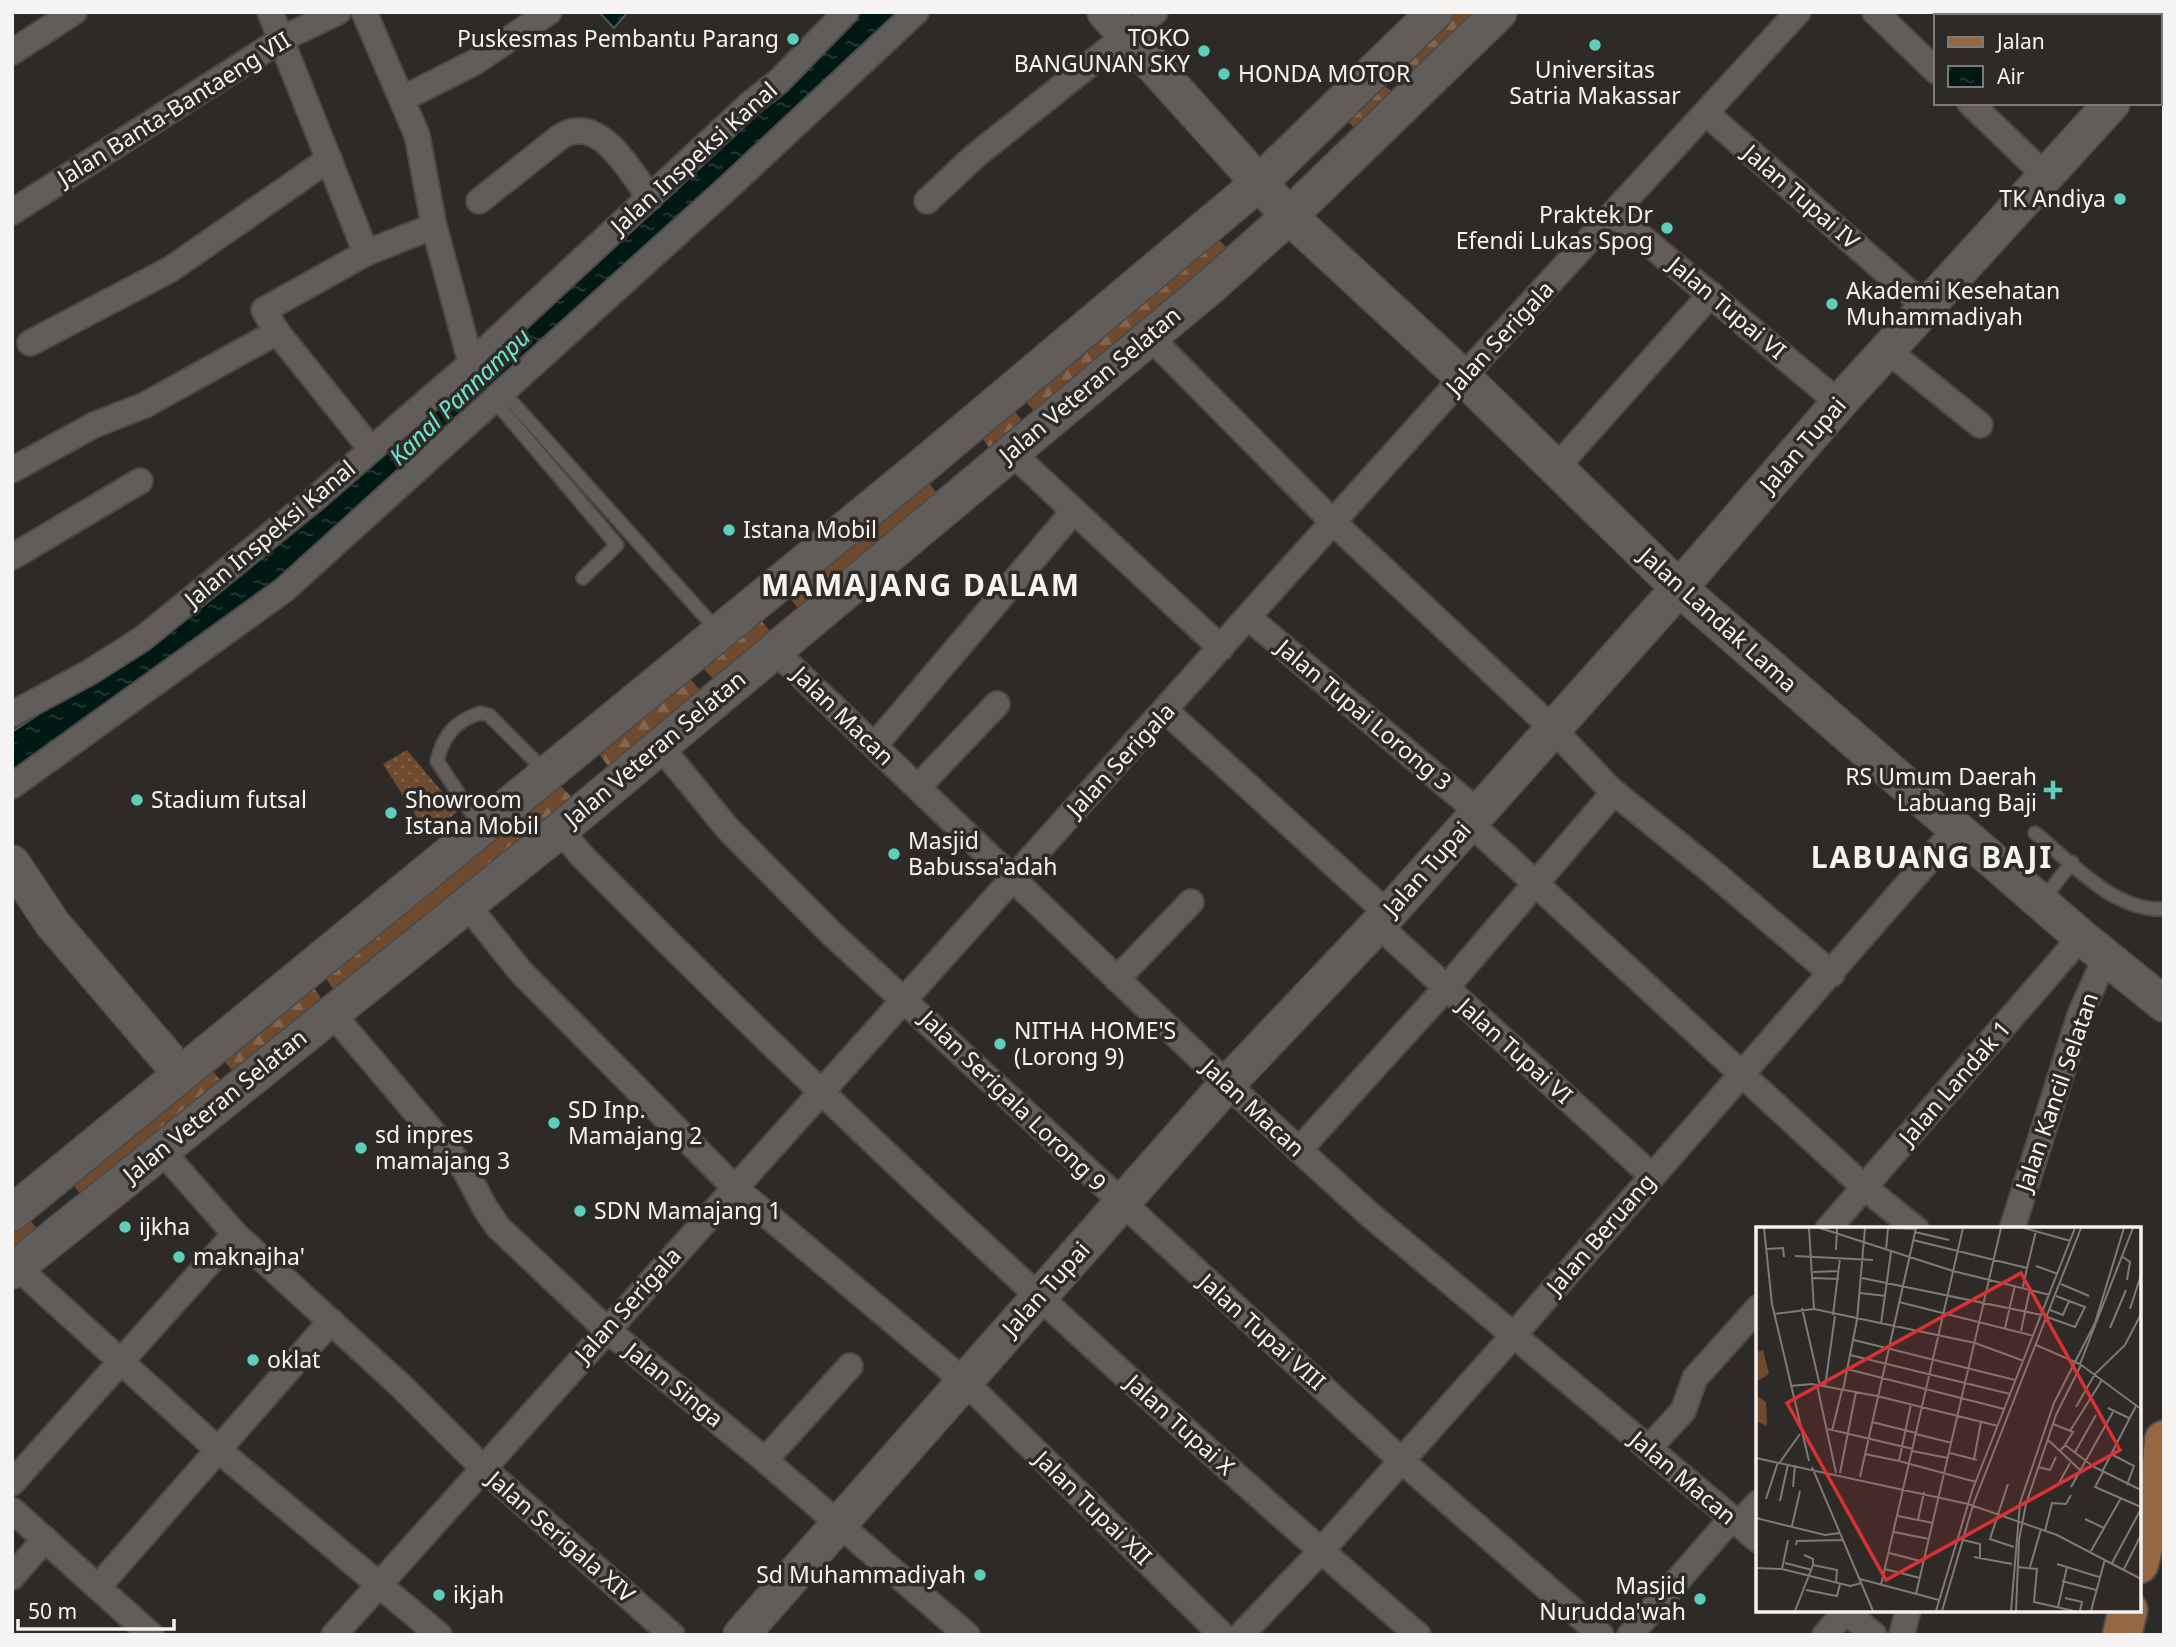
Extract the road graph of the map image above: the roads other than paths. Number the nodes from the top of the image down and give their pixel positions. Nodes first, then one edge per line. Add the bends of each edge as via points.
1 (74, 12) edge
2 (270, 12) edge
3 (338, 12) edge
4 (364, 12) edge
5 (549, 12) edge
6 (846, 12) edge
7 (916, 12) edge
8 (1155, 12) edge
9 (1435, 12) edge
10 (1499, 12) edge
11 (1798, 12) edge
12 (1875, 12) edge
13 (1115, 23) edge
14 (282, 39) junction
15 (12, 52) edge
16 (1934, 69) edge
17 (404, 98) junction
18 (1972, 105) edge
19 (2110, 105) edge
20 (1707, 114) junction
21 (328, 159) junction
22 (2046, 176) junction
23 (1260, 182) junction
24 (650, 198) junction
25 (479, 201) dead end
26 (927, 201) dead end
27 (12, 212) edge
28 (1614, 214) junction
29 (1289, 216) junction
30 (434, 226) junction
31 (366, 253) junction
32 (1711, 293) junction
33 (1927, 308) junction
34 (277, 332) junction
35 (1149, 337) junction
36 (30, 343) dead end
37 (1887, 350) junction
38 (471, 363) junction
39 (1463, 377) junction
40 (498, 396) junction
41 (1839, 403) junction
42 (1980, 425) dead end
43 (372, 449) junction
44 (1011, 452) junction
45 (927, 462) junction
46 (1555, 469) junction
47 (12, 470) edge
48 (140, 481) dead end
49 (953, 498) junction
50 (1073, 512) junction
51 (1334, 523) junction
52 (12, 557) edge
53 (583, 578) dead end
54 (1679, 588) junction
55 (1249, 618) junction
56 (719, 632) junction
57 (1221, 648) junction
58 (773, 649) junction
59 (997, 704) dead end
60 (1166, 711) junction
61 (12, 714) edge
62 (1552, 728) junction
63 (875, 745) junction
64 (660, 746) junction
65 (558, 766) junction
66 (12, 786) edge
67 (918, 787) junction
68 (1609, 789) junction
69 (601, 795) junction
70 (1474, 817) junction
71 (482, 829) junction
72 (1956, 829) junction
73 (560, 830) junction
74 (2035, 833) dead end
75 (2071, 862) junction
76 (12, 863) edge
77 (1012, 877) junction
78 (1536, 884) junction
79 (1191, 902) dead end
80 (2041, 902) junction
81 (467, 905) junction
82 (2164, 909) edge
83 (1383, 920) junction
84 (2093, 947) junction
85 (1832, 974) junction
86 (1116, 979) junction
87 (1446, 988) junction
88 (904, 998) junction
89 (2164, 1004) edge
90 (330, 1011) junction
91 (1742, 1073) junction
92 (181, 1074) junction
93 (1227, 1084) junction
94 (820, 1094) junction
95 (161, 1150) junction
96 (1299, 1150) junction
97 (1652, 1176) junction
98 (42, 1188) junction
99 (735, 1188) junction
100 (1865, 1188) junction
101 (1121, 1204) junction
102 (12, 1213) edge
103 (73, 1223) junction
104 (1830, 1227) edge
105 (1914, 1227) edge
106 (2013, 1227) edge
107 (235, 1234) junction
108 (15, 1269) edge
109 (1038, 1298) junction
110 (1756, 1310) edge
111 (331, 1321) junction
112 (606, 1329) junction
113 (1512, 1337) junction
114 (122, 1361) junction
115 (850, 1366) dead end
116 (964, 1381) junction
117 (216, 1448) junction
118 (1648, 1449) junction
119 (765, 1460) junction
120 (1402, 1461) junction
121 (2163, 1462) edge
122 (482, 1467) junction
123 (12, 1483) edge
124 (1756, 1506) edge
125 (12, 1510) edge
126 (839, 1522) junction
127 (1743, 1528) edge
128 (45, 1539) junction
129 (1321, 1551) junction
130 (2141, 1556) edge
131 (12, 1577) edge
132 (377, 1585) junction
133 (97, 1587) junction
134 (1844, 1612) edge
135 (1846, 1612) edge
136 (1908, 1612) edge
137 (2128, 1612) edge
138 (151, 1635) edge
139 (334, 1635) edge
140 (439, 1635) edge
141 (672, 1635) edge
142 (741, 1635) edge
143 (967, 1635) edge
144 (1222, 1635) edge
145 (1241, 1635) edge
146 (1418, 1635) edge
147 (1601, 1635) edge
148 (1630, 1635) edge
149 (1825, 1635) edge
150 (1874, 1635) edge
151 (1902, 1635) edge
152 (2122, 1635) edge

1 - 15 street
2 - 14 street
3 - 14 street, Jalan Banta-Bantaeng VII
4 - 17 street
5 - 17 street via 475,62
6 - 24 street, Jalan Inspeksi Kanal via 779,81
7 - 40 street
8 - 13 street
9 - 23 main road, Jalan Veteran Selatan
10 - 29 main road, Jalan Veteran Selatan
11 - 20 street, Jalan Serigala
12 - 16 street
13 - 23 main road
13 - 26 street
14 - 21 street
14 - 27 street, Jalan Banta-Bantaeng VII
17 - 30 street via 417,135
18 - 22 street
19 - 22 main road, Jalan Tupai
20 - 28 street, Jalan Serigala
20 - 33 street, Jalan Tupai IV
21 - 31 street
21 - 36 street via 171,269
22 - 33 main road, Jalan Tupai
23 - 29 main road
23 - 45 main road, Jalan Veteran Selatan
24 - 25 street via 608,143 591,132 574,130
24 - 38 street, Jalan Inspeksi Kanal
28 - 32 street, Jalan Tupai VI
28 - 39 street, Jalan Serigala
29 - 35 main road, Jalan Veteran Selatan
29 - 39 main road, Jalan Landak Lama
30 - 31 street
30 - 38 street
31 - 34 street via 267,307 265,314
32 - 41 street, Jalan Tupai VI
32 - 46 street
33 - 37 main road, Jalan Tupai
34 - 43 street
34 - 47 street via 145,405 94,425
35 - 44 main road, Jalan Veteran Selatan
35 - 51 street
37 - 41 main road, Jalan Tupai
37 - 42 street
38 - 43 street, Jalan Inspeksi Kanal
39 - 46 main road, Jalan Landak Lama
39 - 51 street, Jalan Serigala
40 - 53 lane via 617,545
40 - 56 lane
40 - 66 street via 284,590
41 - 54 main road, Jalan Tupai
43 - 61 street, Jalan Inspeksi Kanal via 142,639
44 - 49 main road, Jalan Veteran Selatan
44 - 50 street
45 - 49 main road
45 - 56 main road, Jalan Veteran Selatan
46 - 54 main road, Jalan Landak Lama
48 - 52 street
49 - 58 main road, Jalan Veteran Selatan
50 - 57 street
50 - 63 street
51 - 55 street, Jalan Serigala
51 - 62 street
54 - 62 main road, Jalan Tupai
54 - 72 main road, Jalan Landak Lama
55 - 57 street, Jalan Serigala
55 - 70 street, Jalan Tupai Lorong 3
56 - 65 main road, Jalan Veteran Selatan
57 - 60 street, Jalan Serigala
58 - 63 street, Jalan Macan
58 - 64 main road, Jalan Veteran Selatan
59 - 67 street
60 - 77 street, Jalan Serigala
60 - 83 street, Jalan Tupai VI
62 - 68 street
62 - 70 main road, Jalan Tupai
63 - 67 street, Jalan Macan
64 - 69 main road, Jalan Veteran Selatan
64 - 88 street, Jalan Serigala Lorong 9 via 729,829 832,934
65 - 69 main road
65 - 71 main road, Jalan Veteran Selatan
65 - 71 lane via 489,715 480,713 454,726 443,740 437,761
67 - 77 street, Jalan Macan
68 - 78 street via 1610,797
68 - 85 street
69 - 73 main road, Jalan Veteran Selatan
70 - 78 street, Jalan Tupai Lorong 3
70 - 83 main road, Jalan Tupai
71 - 92 main road, Jalan Veteran Selatan
72 - 80 main road, Jalan Landak Lama
72 - 85 street, Jalan Beruang
73 - 81 main road, Jalan Veteran Selatan
73 - 94 street, Jalan Tupai X
74 - 75 lane
75 - 80 lane
75 - 82 lane via 2126,903
76 - 92 main road via 52,923
77 - 86 street, Jalan Macan
77 - 88 street, Jalan Serigala
78 - 87 street
78 - 91 street, Jalan Tupai Lorong 3
79 - 86 street
80 - 84 main road, Jalan Landak Lama
81 - 90 main road, Jalan Veteran Selatan
81 - 99 street, Jalan Tupai XII via 522,973
83 - 87 street, Jalan Tupai VI
83 - 93 main road, Jalan Tupai
84 - 89 main road, Jalan Landak Lama
84 - 100 street, Jalan Landak 1
84 - 106 street, Jalan Kancil Selatan via 2080,1015
85 - 91 street, Jalan Beruang
86 - 93 street, Jalan Macan
87 - 96 street
87 - 97 street, Jalan Tupai VI
88 - 94 street, Jalan Serigala
88 - 101 street, Jalan Serigala Lorong 9
90 - 95 main road, Jalan Veteran Selatan
90 - 112 street, Jalan Singa via 465,1170 499,1227
91 - 97 street, Jalan Beruang
91 - 100 street, Jalan Tupai Lorong 3
92 - 98 main road, Jalan Veteran Selatan
93 - 96 street, Jalan Macan
93 - 101 main road, Jalan Tupai
94 - 99 street, Jalan Serigala
94 - 109 street, Jalan Tupai X
95 - 103 main road, Jalan Veteran Selatan
95 - 107 street, Jalan Serigala XIV
96 - 113 street, Jalan Macan
97 - 113 street, Jalan Beruang
98 - 102 main road, Jalan Veteran Selatan
98 - 103 main road
99 - 112 street, Jalan Serigala
99 - 116 street, Jalan Tupai XII
100 - 104 street, Jalan Landak 1
100 - 105 street, Jalan Tupai Lorong 3
101 - 109 main road, Jalan Tupai
101 - 120 street, Jalan Tupai VIII
103 - 108 main road, Jalan Veteran Selatan
107 - 111 street, Jalan Serigala XIV
107 - 114 street
108 - 114 street
109 - 116 main road, Jalan Tupai
109 - 129 street, Jalan Tupai X
110 - 118 street via 1695,1378 1683,1411
111 - 117 street
111 - 122 street, Jalan Serigala XIV
112 - 119 street, Jalan Singa
112 - 122 street, Jalan Serigala
113 - 118 street, Jalan Macan
113 - 120 street, Jalan Beruang
114 - 117 street
114 - 123 street
115 - 119 street
116 - 126 main road, Jalan Tupai
116 - 144 street, Jalan Tupai XII
117 - 132 street
117 - 133 street
118 - 127 street, Jalan Macan
119 - 126 street, Jalan Singa
120 - 129 street, Jalan Beruang
120 - 147 street, Jalan Tupai VIII
121 - 130 main road
122 - 132 street, Jalan Serigala
122 - 141 street, Jalan Serigala XIV
124 - 127 street
125 - 128 street
126 - 142 main road, Jalan Tupai
126 - 143 street, Jalan Singa
127 - 148 street
128 - 131 street
128 - 133 street
129 - 145 street, Jalan Beruang
129 - 146 street, Jalan Tupai X
132 - 139 street, Jalan Serigala
132 - 140 street
133 - 138 street
134 - 149 street
135 - 150 street
136 - 151 street
137 - 152 main road

